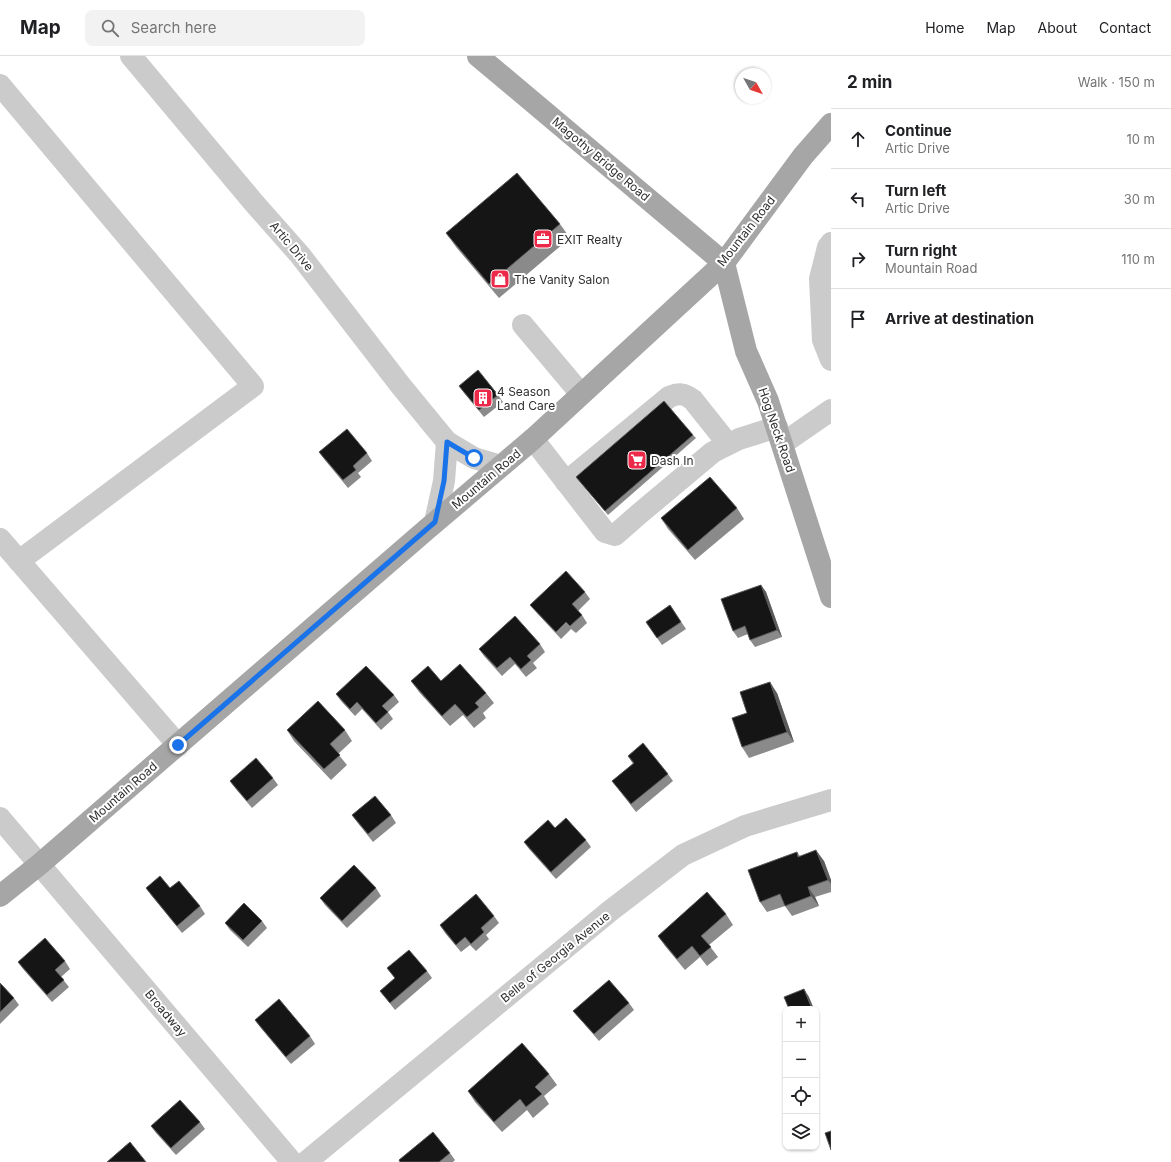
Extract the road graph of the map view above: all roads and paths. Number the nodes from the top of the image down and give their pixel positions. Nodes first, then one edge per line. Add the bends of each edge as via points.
1 (130, 56) edge
2 (478, 56) edge
3 (0, 85) edge
4 (831, 124) edge
5 (831, 243) edge
6 (724, 263) junction
7 (523, 325) dead end
8 (831, 360) edge
9 (581, 394) junction
10 (831, 410) edge
11 (779, 436) junction
12 (533, 439) junction
13 (447, 442) junction
14 (728, 444) junction
15 (501, 466) junction
16 (566, 482) junction
17 (435, 522) junction
18 (0, 539) edge
19 (19, 561) junction
20 (831, 598) edge
21 (178, 745) junction
22 (831, 800) edge
23 (3, 826) edge
24 (40, 864) junction
25 (0, 896) edge
26 (292, 1162) edge
27 (306, 1162) edge

1 - 13 street, Artic Drive via 300,255 400,386
2 - 6 main road, Magothy Bridge Road
3 - 19 street via 253,386
4 - 6 main road, Mountain Road via 803,156
5 - 8 street via 820,279 823,340
6 - 9 main road, Mountain Road
6 - 11 main road, Hog Neck Road via 746,351 768,401
7 - 9 street
9 - 12 main road, Mountain Road
10 - 11 street
11 - 14 street via 739,439
11 - 20 main road, Hog Neck Road
12 - 15 main road, Mountain Road
12 - 16 street
13 - 15 street, Artic Drive via 474,458
13 - 17 street via 444,481
14 - 16 street via 693,400 679,393 669,397
14 - 16 street via 713,452 615,535 604,532
15 - 17 main road, Mountain Road
17 - 21 main road, Mountain Road
18 - 19 street
19 - 21 street
21 - 24 main road, Mountain Road
22 - 27 street, Belle of Georgia Avenue via 745,826 683,855 610,911
23 - 24 street, Broadway
24 - 25 main road, Mountain Road
24 - 26 street, Broadway

